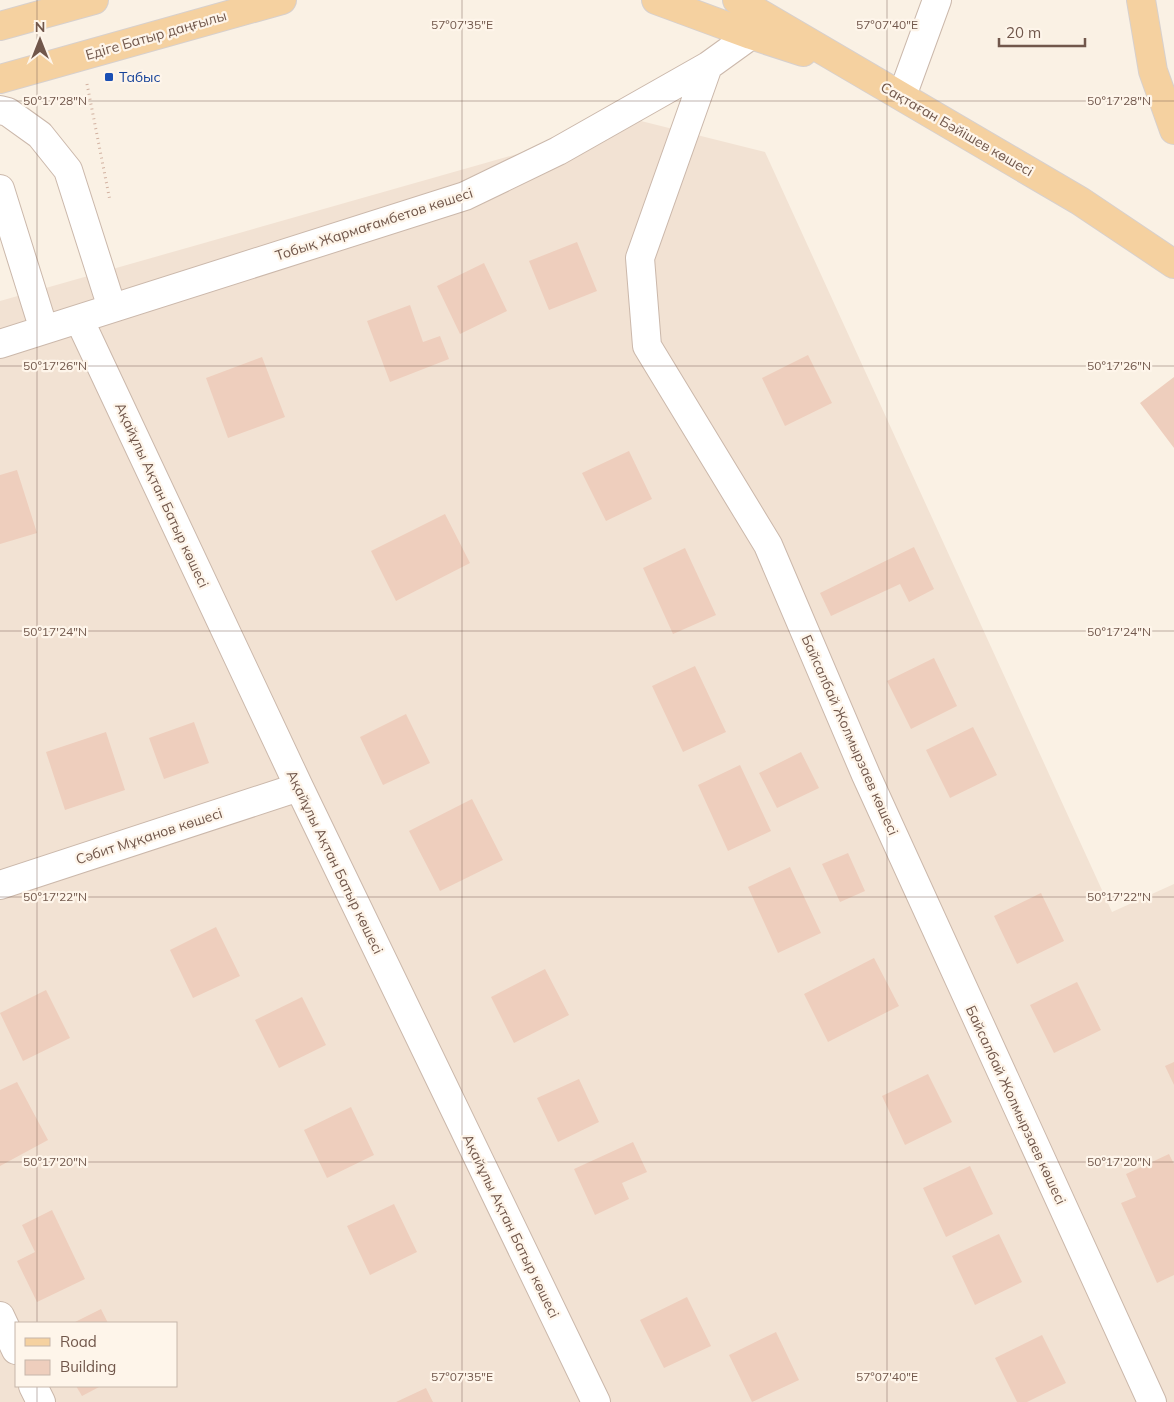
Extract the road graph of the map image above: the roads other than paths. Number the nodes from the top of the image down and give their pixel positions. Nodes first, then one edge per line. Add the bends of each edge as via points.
1 (94, 0) edge
2 (282, 0) edge
3 (656, 0) edge
4 (737, 0) edge
5 (937, 0) edge
6 (1141, 0) edge
7 (0, 26) edge
8 (751, 35) junction
9 (708, 66) junction
10 (855, 69) junction
11 (0, 79) edge
12 (902, 96) junction
13 (0, 110) edge
14 (1174, 130) edge
15 (0, 189) edge
16 (1174, 264) edge
17 (112, 308) junction
18 (79, 318) junction
19 (44, 330) junction
20 (0, 344) edge
21 (299, 787) junction
22 (0, 885) edge
23 (0, 1316) edge
24 (15, 1348) edge
25 (34, 1387) edge
26 (41, 1402) edge
27 (596, 1402) edge
28 (1152, 1402) edge

1 - 7 main road
2 - 11 main road, Едіге Батыр даңғылы
3 - 8 main road
4 - 10 main road, Сақтаған Бәйішев көшесі
5 - 12 street
6 - 14 main road via 1154,71
8 - 9 street, Тобық Жармағамбетов көшесі
8 - 10 main road
9 - 17 street, Тобық Жармағамбетов көшесі via 558,151 465,196
9 - 28 street, Байсалбай Жолмырзаев көшесі via 640,258 647,346 768,545 866,774
10 - 12 main road, Сақтаған Бәйішев көшесі
12 - 16 main road, Сақтаған Бәйішев көшесі via 1080,201
13 - 17 street via 8,112 40,135 68,170
15 - 19 street
17 - 18 street, Тобық Жармағамбетов көшесі
18 - 19 street, Тобық Жармағамбетов көшесі
18 - 21 street, Ақайұлы Ақтан Батыр көшесі
19 - 20 street, Тобық Жармағамбетов көшесі
21 - 22 street, Сәбит Мұқанов көшесі
21 - 27 street, Ақайұлы Ақтан Батыр көшесі
23 - 24 street
25 - 26 street

